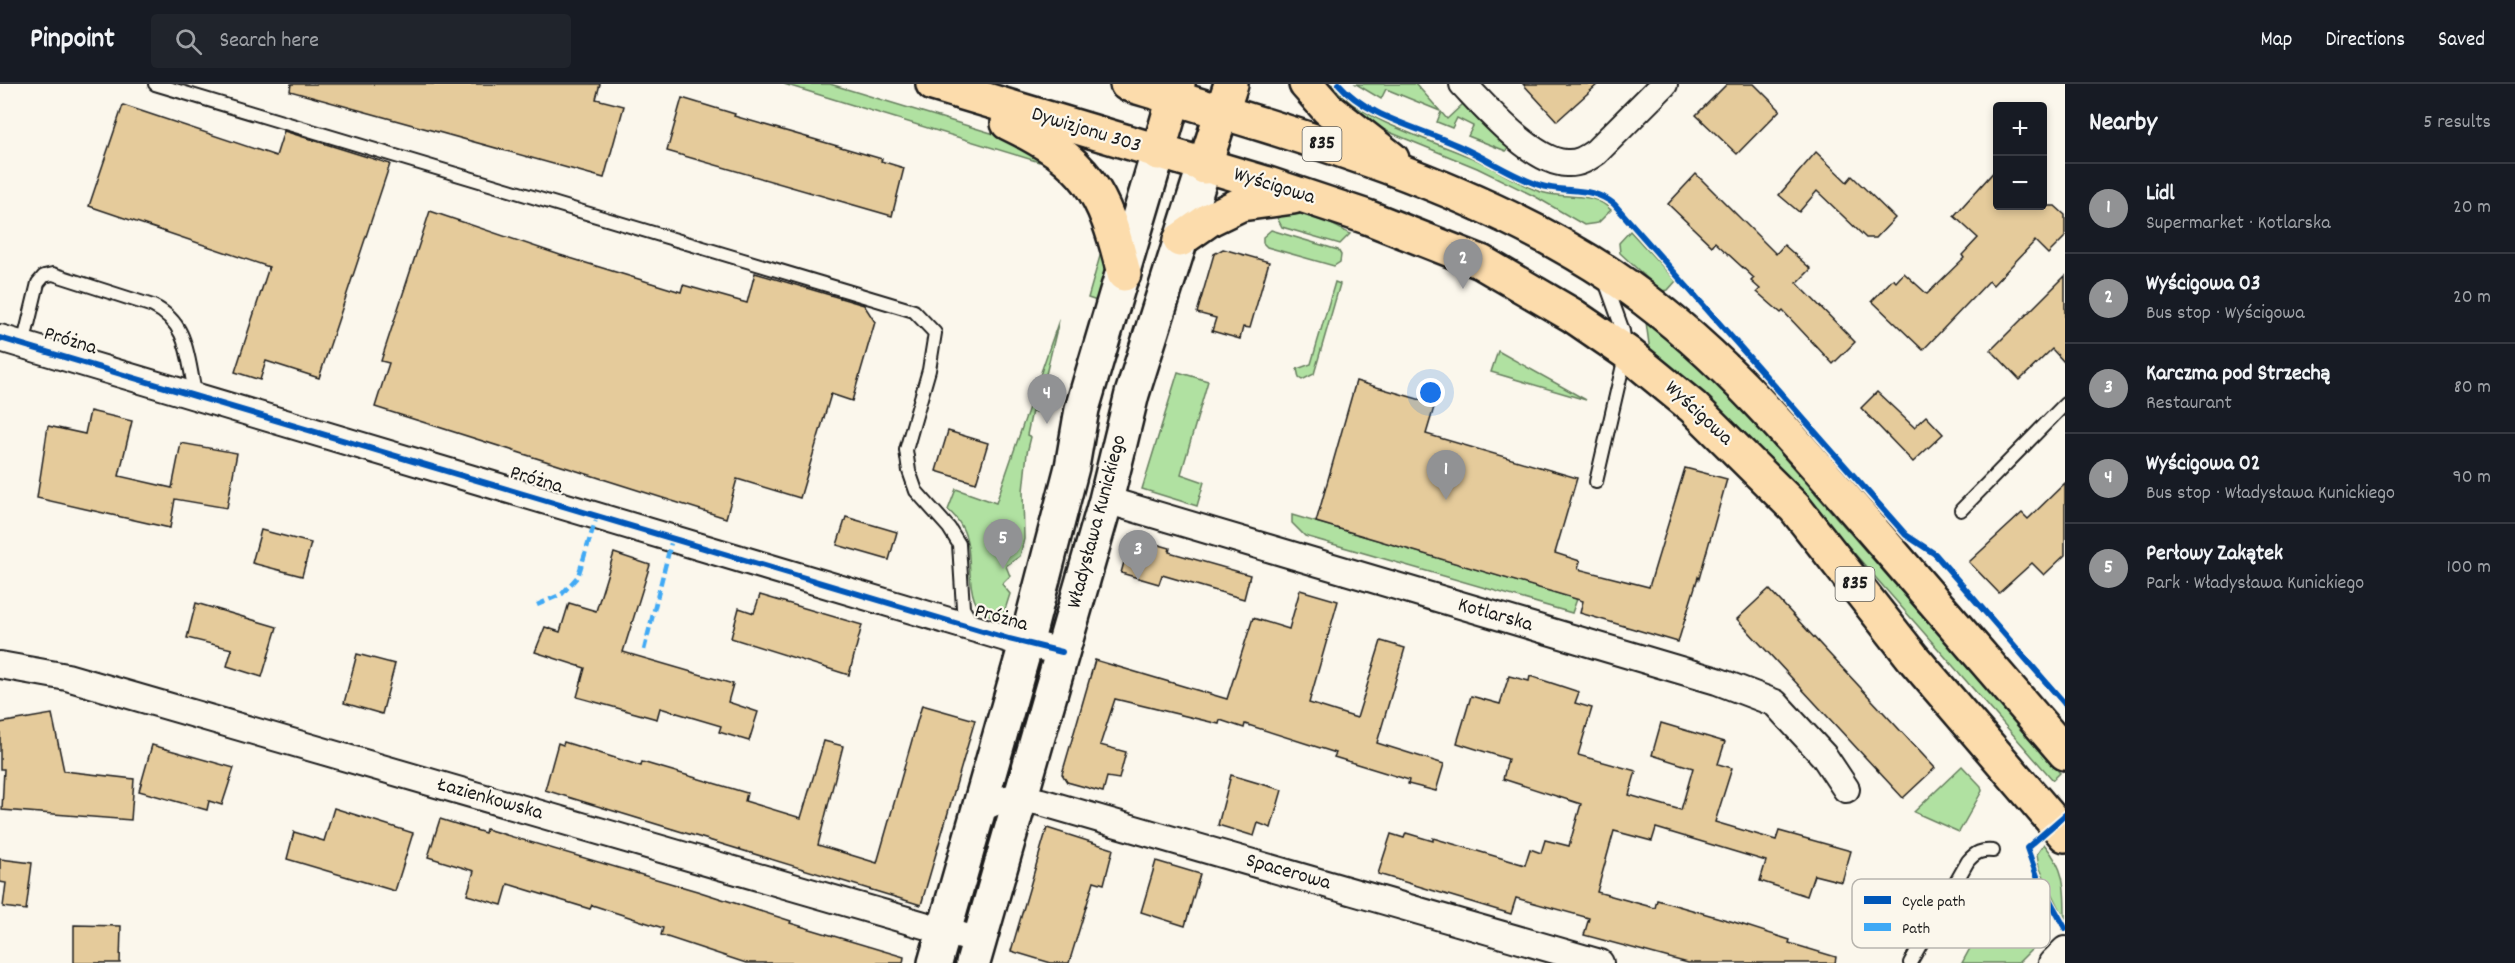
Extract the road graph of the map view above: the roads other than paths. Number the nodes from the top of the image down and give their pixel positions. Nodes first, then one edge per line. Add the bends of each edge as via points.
1 (155, 84) edge
2 (931, 84) edge
3 (1127, 84) edge
4 (1306, 84) edge
5 (1463, 84) edge
6 (1664, 84) edge
7 (1176, 91) edge
8 (1226, 98) edge
9 (1158, 153) junction
10 (1204, 167) junction
11 (1420, 180) junction
12 (1304, 196) junction
13 (1180, 240) junction
14 (1600, 268) junction
15 (1124, 274) junction
16 (12, 342) edge
17 (1626, 352) junction
18 (196, 397) junction
19 (2065, 404) edge
20 (1596, 482) dead end
21 (1106, 500) junction
22 (1961, 510) dead end
23 (978, 630) junction
24 (1026, 644) junction
25 (1062, 652) junction
26 (0, 665) edge
27 (2065, 753) edge
28 (1846, 789) dead end
29 (1021, 798) junction
30 (977, 811) junction
31 (2065, 835) edge
32 (1993, 851) dead end
33 (1958, 879) edge
34 (943, 932) junction
35 (1919, 948) edge
36 (2065, 950) edge
37 (976, 952) edge
38 (935, 963) edge
39 (1600, 963) edge
40 (1910, 963) edge
41 (2052, 963) edge

1 - 23 lane via 914,311 935,333 929,370 906,450 909,471 916,491 959,544 963,608
2 - 9 main road, Dywizjonu 303
2 - 15 main road via 1043,140 1073,162 1099,198
3 - 7 main road
4 - 11 main road, 835 via 1328,109
5 - 6 street via 1519,139 1541,155 1568,164 1583,161 1596,152
7 - 8 main road
7 - 9 main road, Władysława Kunickiego
8 - 10 main road, Władysława Kunickiego
8 - 11 main road, 835 via 1303,138
9 - 10 main road, Dywizjonu 303 / 835
9 - 15 main road, Władysława Kunickiego
10 - 12 main road, Wyścigowa / 835
10 - 13 main road, Władysława Kunickiego
11 - 14 main road, 835 via 1530,229
12 - 13 main road via 1241,204
12 - 17 main road, Wyścigowa / 835 via 1367,216 1481,262
13 - 21 main road, Władysława Kunickiego via 1132,394
14 - 17 lane via 1623,331
14 - 27 main road, 835 via 1689,335 1732,376 1811,459
15 - 24 main road, Władysława Kunickiego via 1082,409 1072,467
16 - 18 street, Próżna
16 - 18 lane via 38,283 52,274 166,312 184,341
17 - 20 lane
17 - 31 main road, Wyścigowa / 835 via 1693,407 1795,508 1913,658
18 - 23 street, Próżna
19 - 22 lane
21 - 25 main road, Władysława Kunickiego
21 - 28 street, Kotlarska via 1706,678 1775,703 1824,756
23 - 24 street, Próżna
24 - 25 street, Próżna
24 - 30 main road, Władysława Kunickiego
25 - 29 main road, Władysława Kunickiego
26 - 34 street, Łazienkowska via 67,678
29 - 30 street, Spacerowa via 997,800
29 - 37 main road, Władysława Kunickiego
29 - 39 street, Spacerowa
30 - 34 main road, Władysława Kunickiego
32 - 33 lane via 1975,853
34 - 37 street, Łazienkowska
34 - 38 main road, Władysława Kunickiego
35 - 40 lane
36 - 41 street

